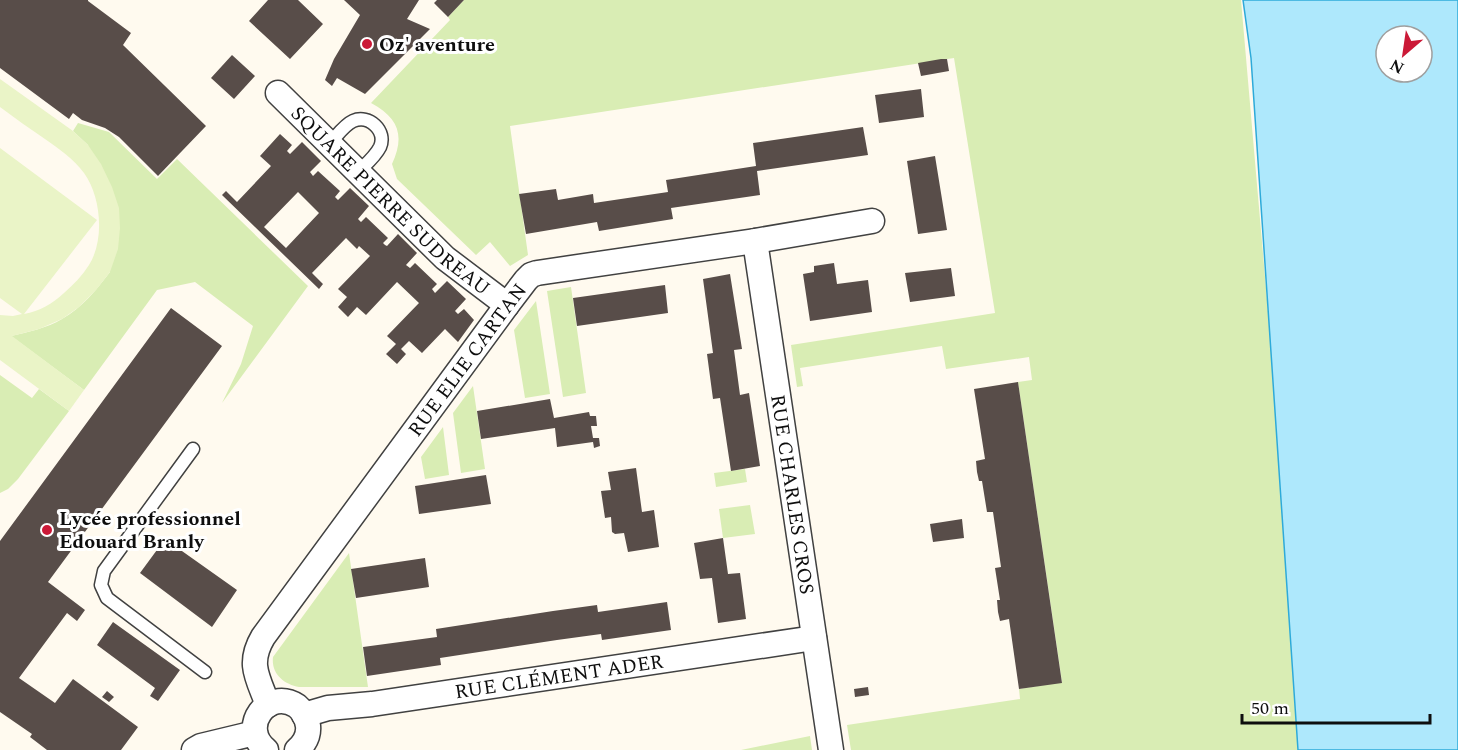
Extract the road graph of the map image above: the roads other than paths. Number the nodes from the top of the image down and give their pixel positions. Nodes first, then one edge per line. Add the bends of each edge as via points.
1 (278, 93) dead end
2 (329, 144) junction
3 (358, 172) junction
4 (872, 221) dead end
5 (755, 241) junction
6 (507, 305) junction
7 (193, 449) dead end
8 (814, 638) junction
9 (205, 672) dead end
10 (268, 705) junction
11 (304, 715) junction
12 (260, 742) edge
13 (194, 750) edge
14 (297, 750) edge
15 (831, 750) edge

1 - 2 street, SQUARE PIERRE SUDREAU
2 - 3 street, SQUARE PIERRE SUDREAU
2 - 3 lane via 354,121 374,123 381,134 379,148
3 - 6 street, SQUARE PIERRE SUDREAU via 445,258
4 - 5 street, RUE ELIE CARTAN
5 - 6 street, RUE ELIE CARTAN via 537,273 526,280
5 - 8 street, RUE CHARLES CROS
6 - 10 street, RUE ELIE CARTAN via 263,637 254,657
7 - 9 lane via 104,571 101,585 107,598
8 - 11 street, RUE CLÉMENT ADER via 328,708
8 - 15 street, RUE CHARLES CROS
10 - 11 street via 292,704
10 - 12 street via 254,726
11 - 14 street via 308,731
12 - 13 street via 201,746

